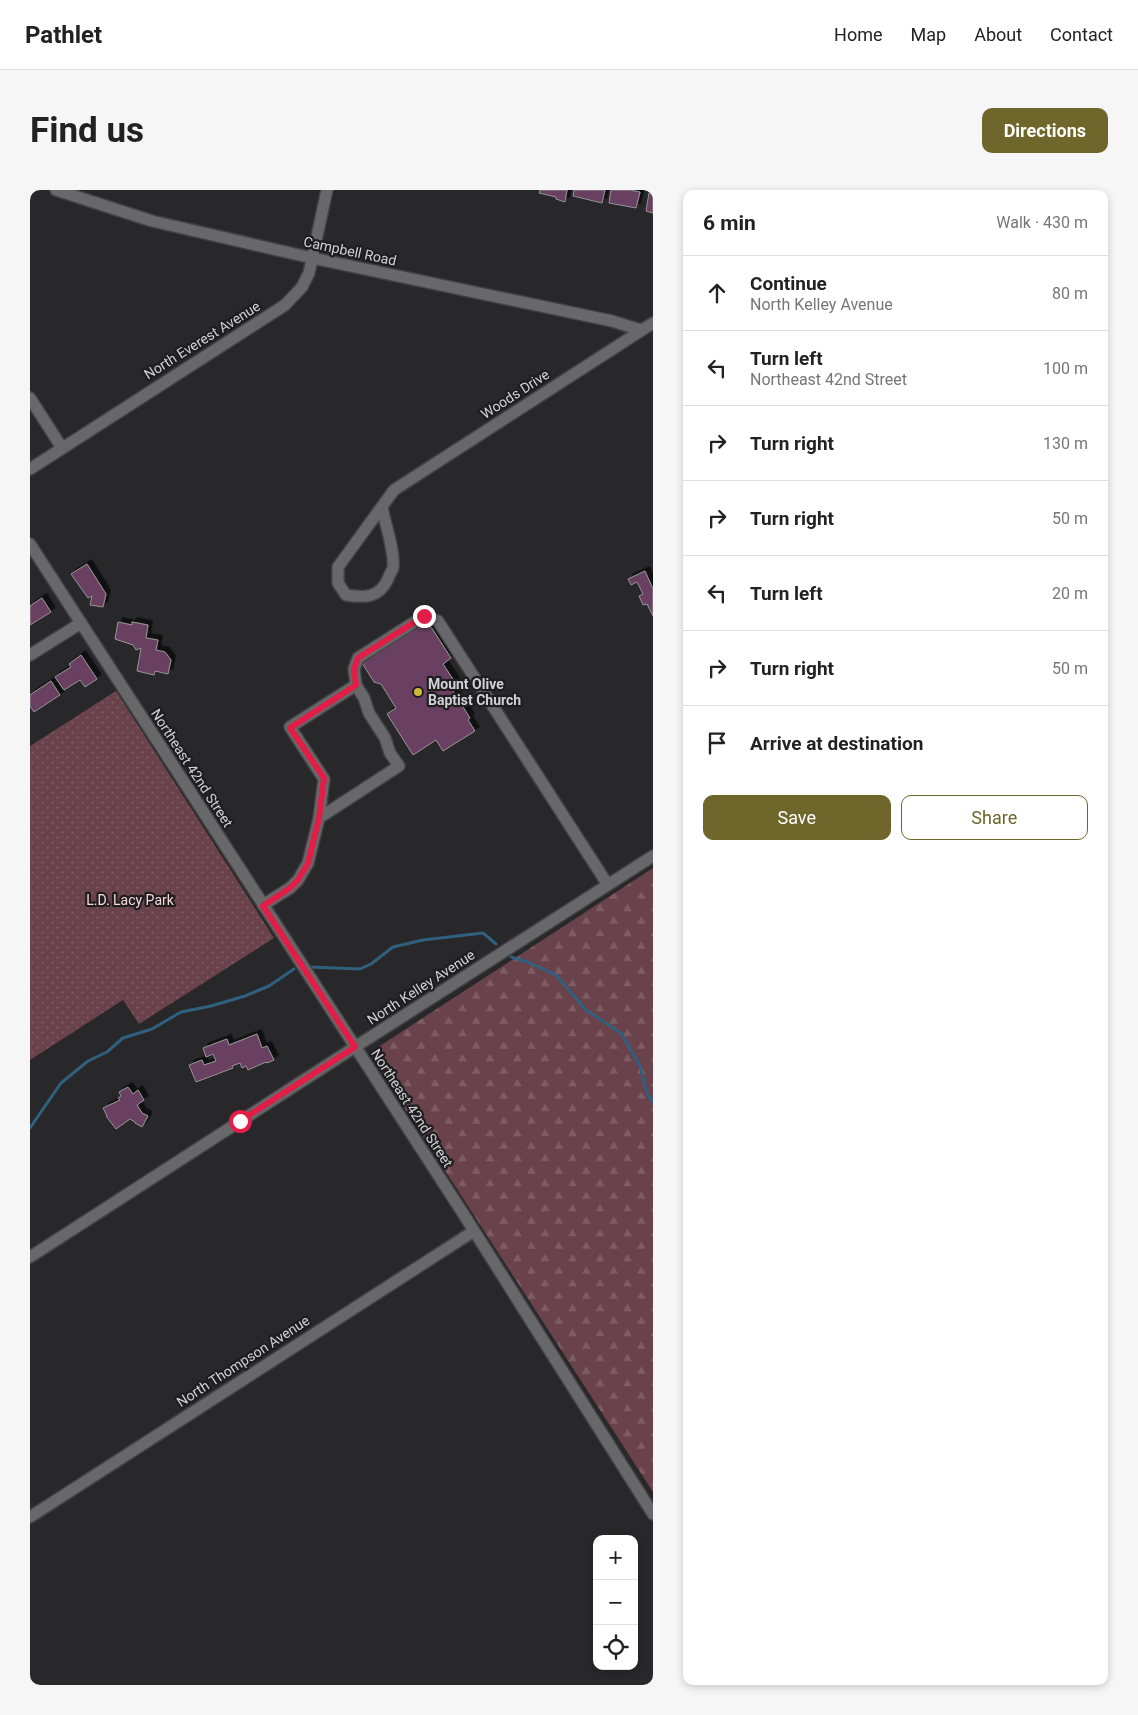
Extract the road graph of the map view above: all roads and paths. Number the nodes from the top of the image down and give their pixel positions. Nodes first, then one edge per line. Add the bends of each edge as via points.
1 (56, 190) edge
2 (326, 190) edge
3 (312, 258) junction
4 (653, 323) edge
5 (641, 330) junction
6 (30, 398) edge
7 (62, 448) junction
8 (30, 469) edge
9 (382, 507) junction
10 (30, 544) edge
11 (81, 623) junction
12 (30, 655) edge
13 (356, 685) junction
14 (319, 818) junction
15 (653, 856) edge
16 (608, 885) junction
17 (263, 906) junction
18 (355, 1047) junction
19 (474, 1231) junction
20 (30, 1257) edge
21 (653, 1514) edge
22 (30, 1517) edge

1 - 3 street, Campbell Road via 152,222
2 - 3 street, North Everest Avenue
3 - 5 street, Campbell Road via 612,321
3 - 7 street, North Everest Avenue via 302,286 285,305
4 - 5 street, Woods Drive
5 - 9 street, Woods Drive via 394,490
6 - 7 street
7 - 8 street, North Everest Avenue
9 - 9 street via 338,567 338,583 346,595 362,598 379,593 392,569 392,553
10 - 11 street, Northeast 42nd Street
11 - 12 street
11 - 17 street, Northeast 42nd Street
13 - 14 street via 290,728 324,778
13 - 14 street via 399,766
13 - 16 street via 354,669 358,658 424,616 438,621
14 - 17 street via 308,863 298,880
15 - 16 street, North Kelley Avenue
16 - 18 street, North Kelley Avenue
17 - 18 street, Northeast 42nd Street
18 - 19 street, Northeast 42nd Street
18 - 20 street, North Kelley Avenue
19 - 21 street, Northeast 42nd Street
19 - 22 street, North Thompson Avenue

